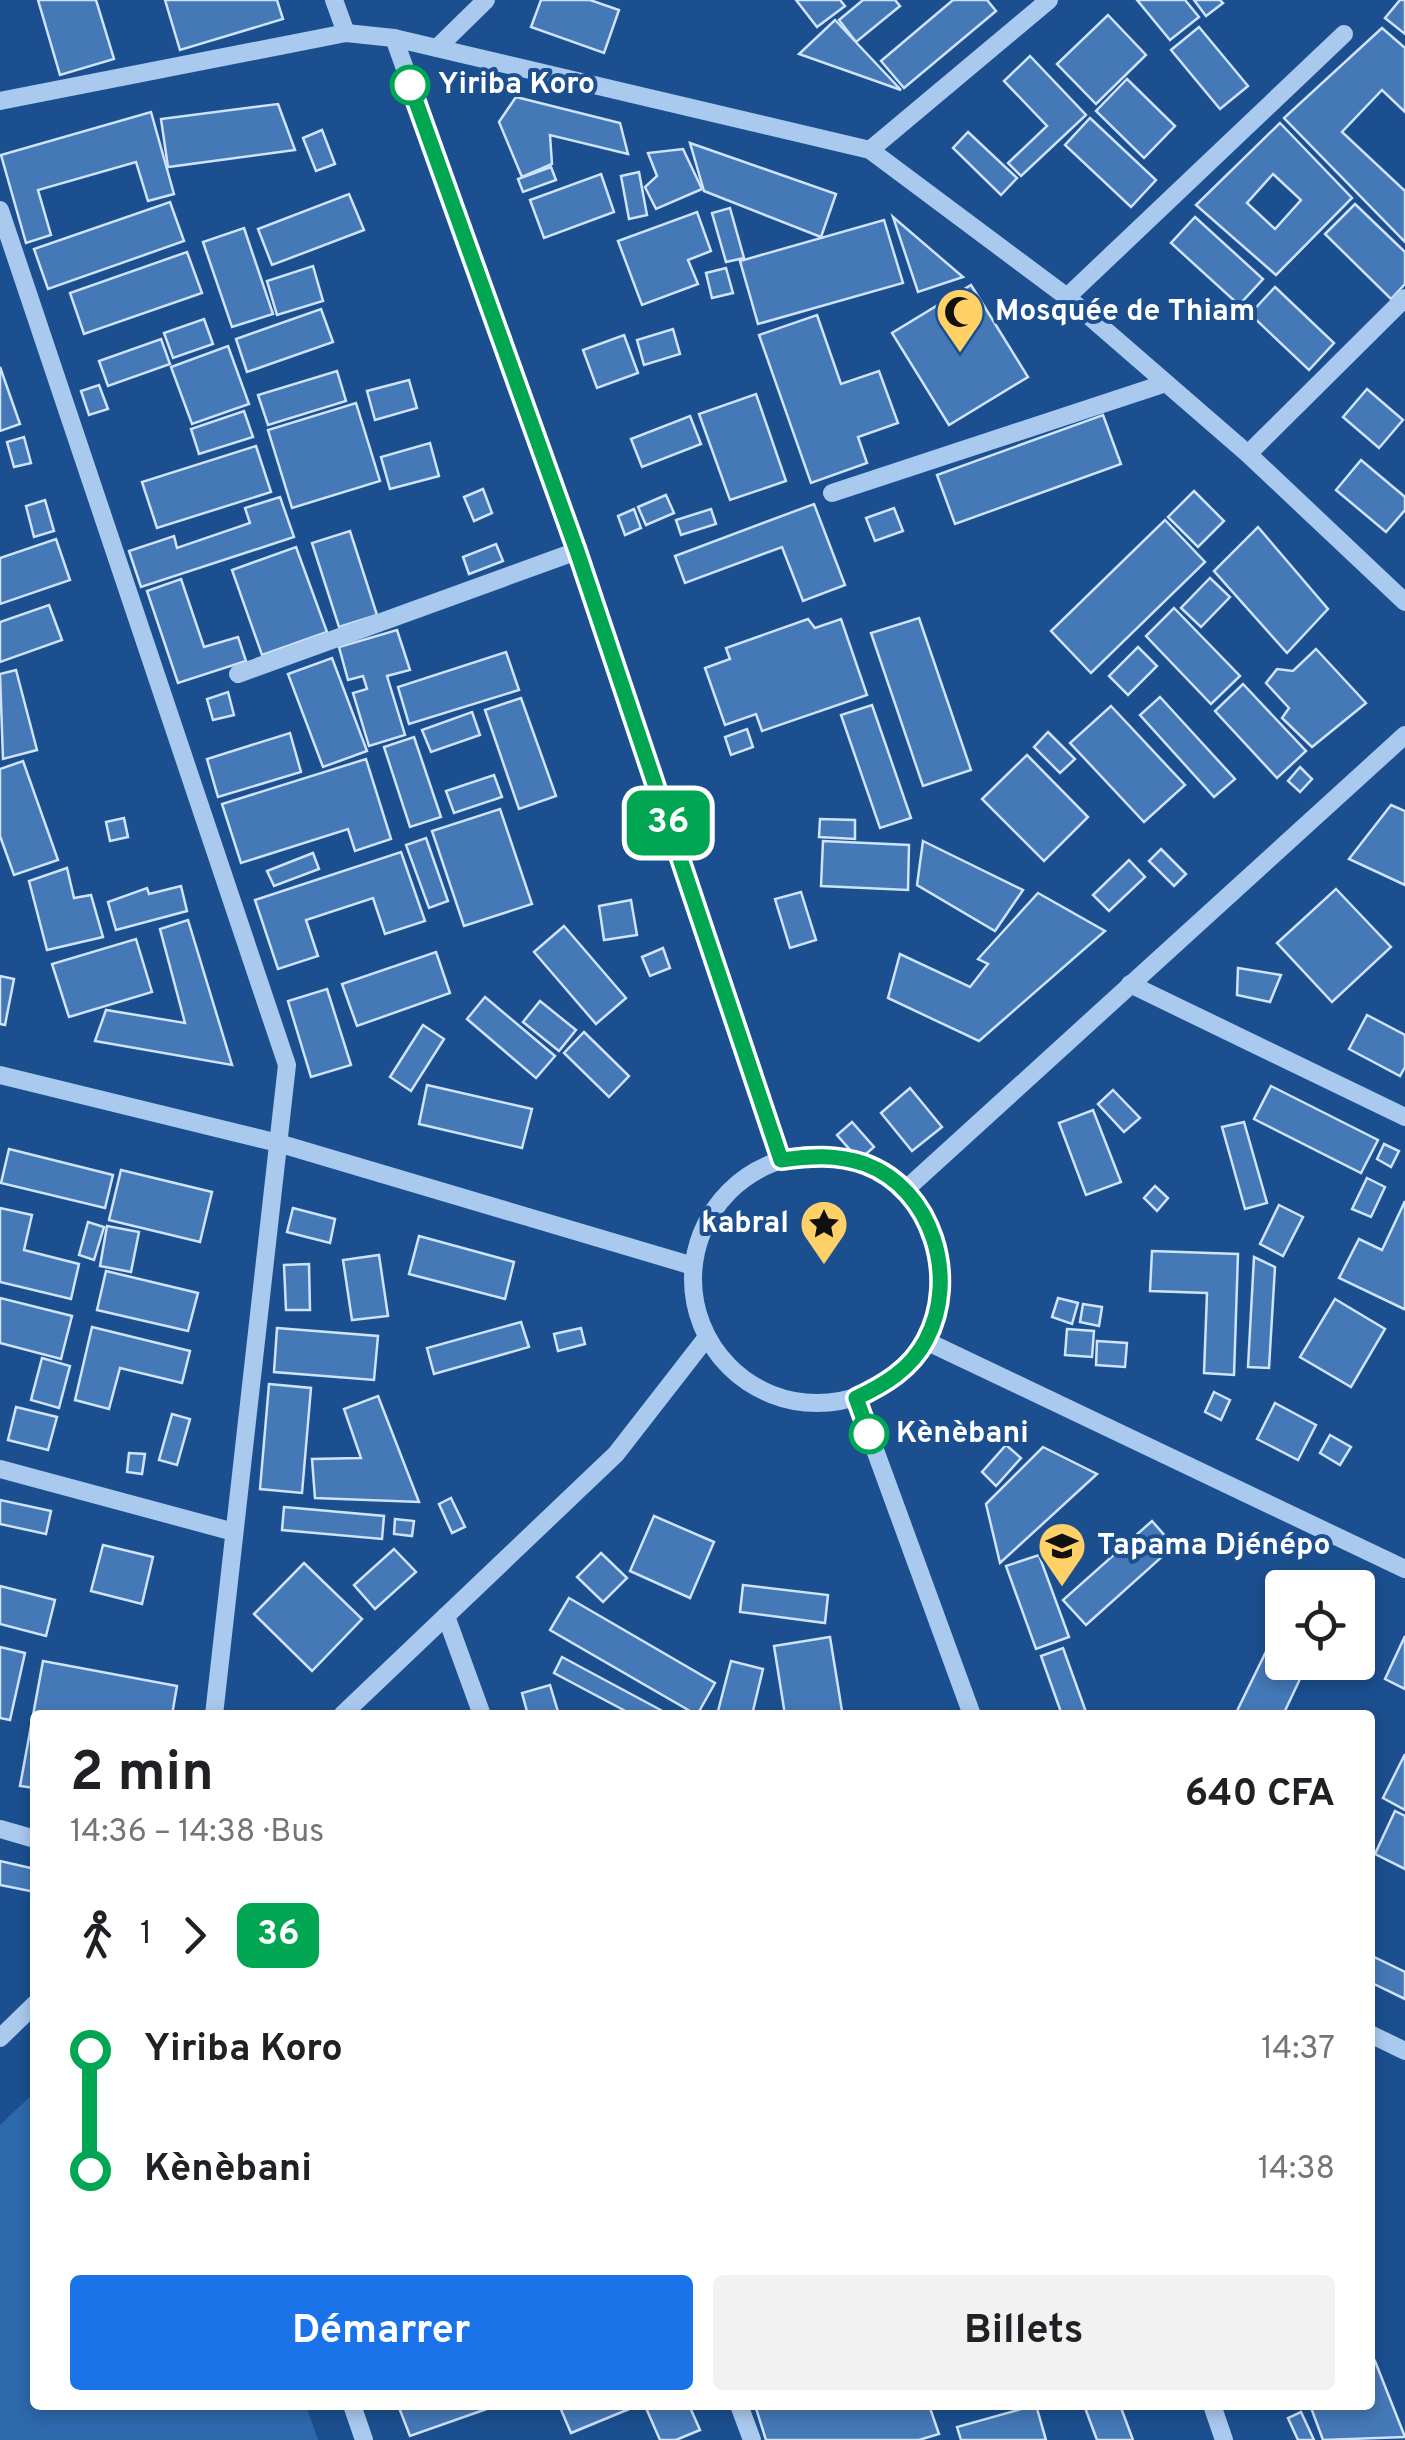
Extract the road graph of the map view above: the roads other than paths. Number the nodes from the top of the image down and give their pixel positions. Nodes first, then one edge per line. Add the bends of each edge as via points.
1 (334, 0) edge
2 (486, 0) edge
3 (1048, 0) edge
4 (346, 33) junction
5 (1344, 34) dead end
6 (394, 38) junction
7 (437, 48) junction
8 (0, 102) edge
9 (870, 150) junction
10 (0, 210) edge
11 (1067, 297) junction
12 (1405, 298) edge
13 (1166, 383) junction
14 (1248, 454) junction
15 (832, 493) dead end
16 (577, 551) junction
17 (1405, 602) edge
18 (238, 674) dead end
19 (1405, 735) edge
20 (1130, 984) junction
21 (0, 1074) edge
22 (1405, 1117) edge
23 (278, 1143) junction
24 (781, 1160) junction
25 (904, 1191) junction
26 (693, 1266) junction
27 (707, 1337) junction
28 (926, 1340) junction
29 (856, 1398) junction
30 (0, 1469) edge
31 (234, 1532) junction
32 (1405, 1569) edge
33 (446, 1616) junction
34 (215, 1710) edge
35 (347, 1710) edge
36 (480, 1710) edge
37 (970, 1710) edge
38 (0, 1829) edge
39 (30, 1838) edge
40 (30, 2009) edge
41 (1375, 2036) edge
42 (0, 2038) edge
43 (1405, 2051) edge
44 (354, 2410) edge
45 (740, 2410) edge
46 (1214, 2410) edge
47 (364, 2440) edge
48 (752, 2440) edge
49 (1224, 2440) edge

1 - 4 street
2 - 7 street
3 - 9 street
4 - 6 street
4 - 8 street
5 - 11 street
6 - 7 street
6 - 16 street
7 - 9 street
9 - 11 street
10 - 23 street via 287,1065
11 - 13 street
12 - 14 street
13 - 14 street
13 - 15 street
14 - 17 street
16 - 18 street
16 - 24 street
19 - 20 street
20 - 22 street
20 - 25 street
21 - 23 street
23 - 26 street
23 - 31 street
24 - 25 street via 825,1154 868,1165
24 - 26 street via 748,1175 721,1199 702,1231
25 - 28 street via 928,1224 940,1262 940,1303
26 - 27 street via 695,1303
27 - 29 street via 734,1372 770,1394 813,1404
27 - 33 street via 616,1454
28 - 29 street via 884,1385
28 - 32 street
29 - 37 street
30 - 31 street
31 - 34 street
33 - 35 street
33 - 36 street
38 - 39 street
40 - 42 street
41 - 43 street
44 - 47 street
45 - 48 street
46 - 49 street

